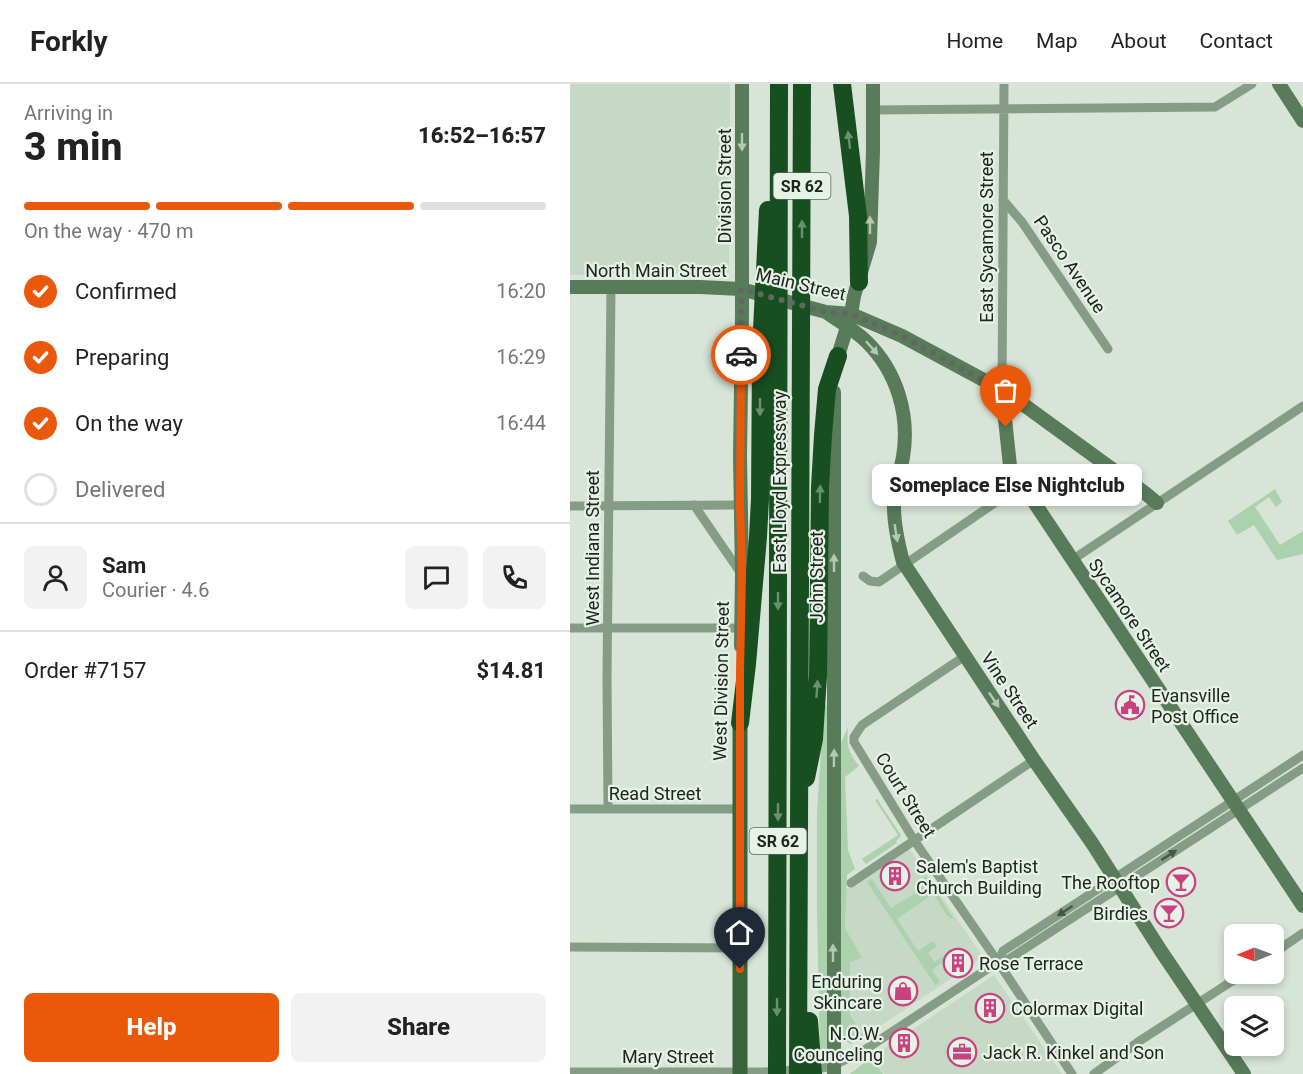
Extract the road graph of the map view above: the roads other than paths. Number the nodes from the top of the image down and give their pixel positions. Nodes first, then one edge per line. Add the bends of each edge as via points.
1 (742, 84) edge
2 (779, 84) edge
3 (802, 84) edge
4 (842, 84) edge
5 (873, 84) edge
6 (1004, 84) edge
7 (1252, 84) edge
8 (1279, 84) edge
9 (873, 110) junction
10 (1003, 110) junction
11 (1303, 121) edge
12 (1003, 200) junction
13 (859, 282) junction
14 (570, 287) edge
15 (611, 287) junction
16 (741, 289) junction
17 (771, 309) junction
18 (826, 312) joint
19 (849, 321) junction
20 (1108, 349) dead end
21 (838, 356) junction
22 (1002, 391) junction
23 (1303, 406) edge
24 (1021, 485) junction
25 (1157, 503) junction
26 (609, 505) junction
27 (694, 505) junction
28 (740, 505) junction
29 (570, 506) edge
30 (1072, 560) junction
31 (905, 564) junction
32 (742, 574) junction
33 (863, 576) dead end
34 (570, 628) edge
35 (608, 628) junction
36 (741, 628) junction
37 (965, 656) junction
38 (740, 723) junction
39 (1303, 755) edge
40 (1034, 760) junction
41 (1303, 768) edge
42 (1236, 805) junction
43 (570, 809) edge
44 (608, 809) junction
45 (739, 809) junction
46 (799, 809) junction
47 (914, 840) junction
48 (851, 883) dead end
49 (1117, 883) junction
50 (1303, 906) edge
51 (1303, 933) edge
52 (1284, 946) edge
53 (570, 948) edge
54 (740, 948) junction
55 (998, 962) junction
56 (1228, 984) edge
57 (1197, 1004) junction
58 (808, 1061) edge
59 (834, 1070) edge
60 (570, 1072) edge
61 (740, 1073) edge
62 (771, 1073) edge
63 (798, 1074) edge
64 (1072, 1074) edge
65 (1094, 1074) edge
66 (1244, 1074) edge

1 -> 16 main road, Division Street
2 - 17 highway via 769,188
46 -> 3 highway, East Lloyd Expressway / SR 62
13 -> 4 highway via 858,216
5 - 9 main road, John Street
6 - 10 street, East Sycamore Street
7 - 10 street via 1215,107
8 - 11 main road
9 - 10 street
13 -> 9 main road, John Street via 870,242
10 - 12 street, East Sycamore Street
12 - 20 street, Pasco Avenue via 1023,222
12 - 22 street, East Sycamore Street
13 - 19 main road, John Street
14 - 15 main road, North Main Street
15 - 16 main road, North Main Street
15 - 26 street, West Indiana Street
16 - 18 main road, Main Street
16 - 28 main road, West Division Street
17 -> 38 highway via 760,387 758,537
17 -> 62 highway, East Lloyd Expressway / SR 62 via 778,627 777,1055
18 - 19 main road, Vine Street
19 - 21 main road, John Street
19 - 22 main road, Main Street via 902,336
19 -> 31 main road, Vine Street via 879,356 902,406 905,437 894,516
46 -> 21 highway via 812,756 818,676 823,435 827,389
59 -> 21 main road, John Street via 834,391
22 - 24 main road, Sycamore Street via 1010,466
22 - 25 main road, Main Street
23 - 25 street
24 - 30 main road, Sycamore Street
24 - 31 street
25 - 30 street
26 - 27 street
26 - 29 street
26 - 35 street, West Indiana Street
27 - 28 street
27 - 32 street
28 - 32 main road, West Division Street
30 - 42 main road, Sycamore Street
31 - 33 street via 879,582
31 - 37 main road, Vine Street
32 - 36 main road, West Division Street
34 - 35 street
35 - 36 street
35 - 44 street, West Indiana Street
36 - 38 main road, West Division Street
37 -> 40 main road, Vine Street
37 - 47 street, Court Street via 862,725 854,737
38 - 45 main road, West Division Street
39 - 42 street
40 - 47 street
40 - 49 main road, Vine Street
41 - 42 street
42 - 49 street, Mary Street
42 - 50 main road, Sycamore Street
43 - 44 street, Read Street
44 - 45 street, Read Street
45 - 54 main road, West Division Street
46 - 58 highway, SR 62 via 798,966 809,1018
47 - 48 street
47 - 55 street, Court Street
49 - 55 street, Mary Street via 1004,951
49 - 57 main road, Vine Street
51 - 52 street
53 - 54 street
54 - 61 main road, West Division Street
55 - 59 street, Mary Street
55 - 64 street, Court Street
56 - 57 street
57 - 65 street
57 - 66 main road, Vine Street
58 - 63 highway
59 - 62 street, Mary Street
60 - 61 street, Mary Street
61 - 62 street, Mary Street

